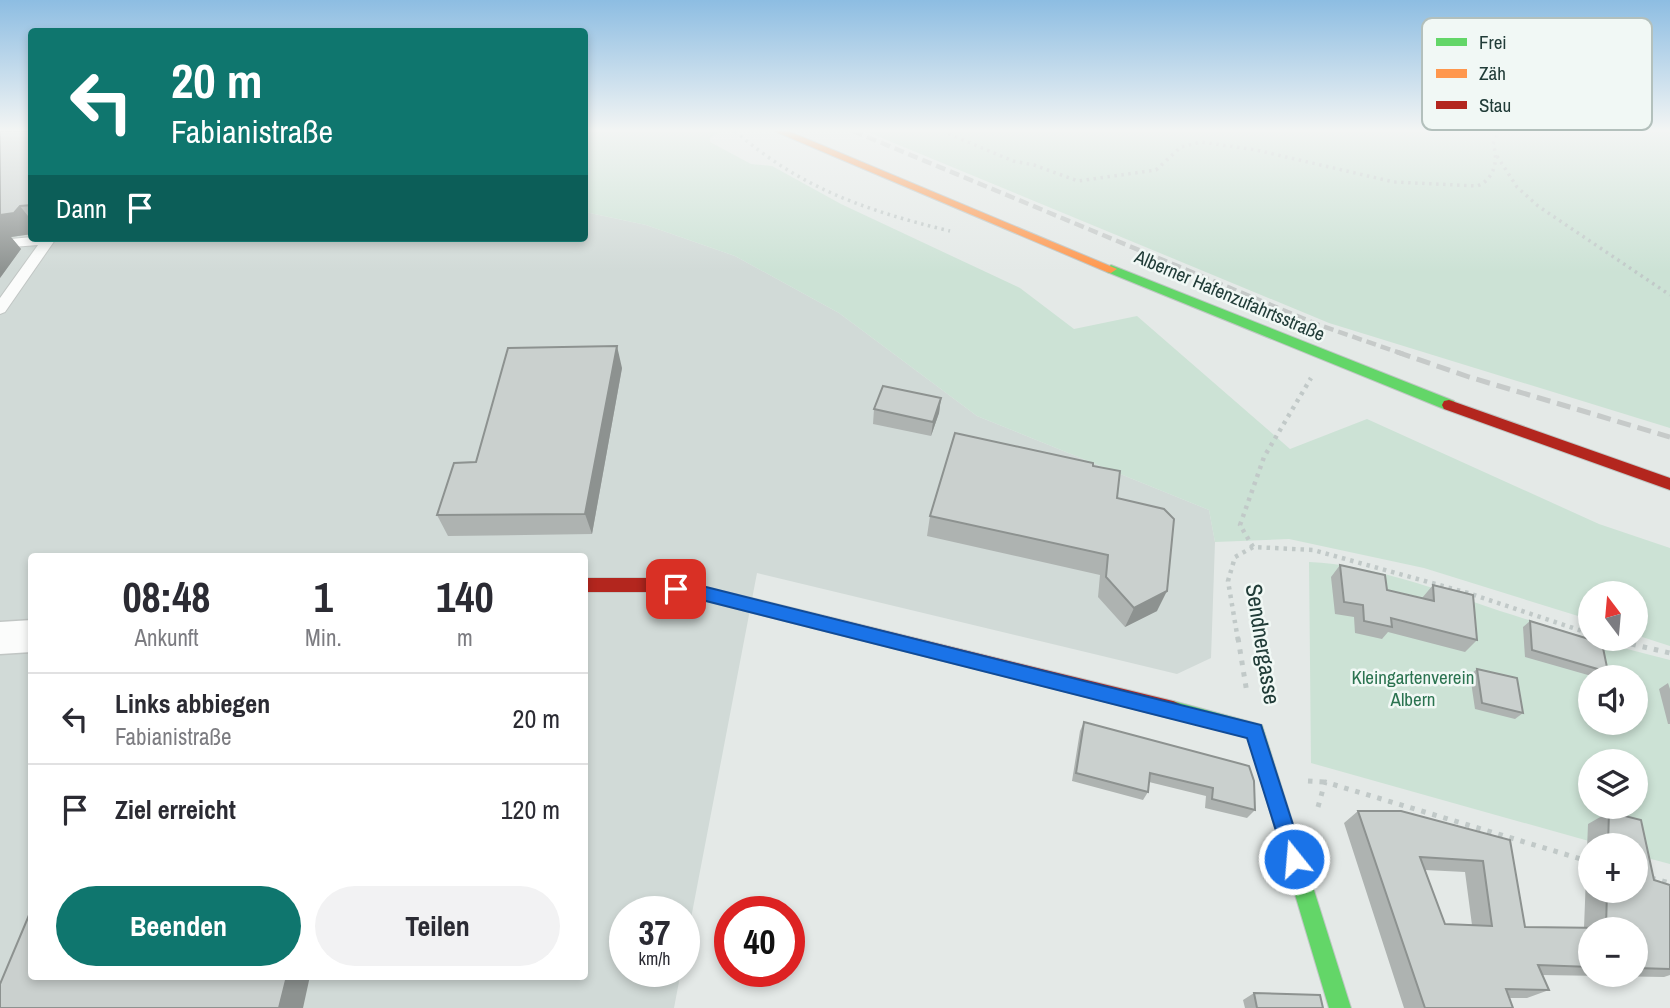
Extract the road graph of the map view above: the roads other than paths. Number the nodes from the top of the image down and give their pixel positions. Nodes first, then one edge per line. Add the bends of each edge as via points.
1 (893, 178) edge
2 (28, 242) edge
3 (47, 242) edge
4 (0, 244) edge
5 (0, 309) edge
6 (1670, 484) edge
7 (588, 585) edge
8 (28, 636) edge
9 (0, 638) edge
10 (1340, 1008) edge

1 - 6 main road, Alberner Hafenzufahrtsstraße via 1332,360
2 - 4 lane
3 - 5 lane
7 - 10 main road, Sendnergasse via 702,593 1255,731
8 - 9 street

